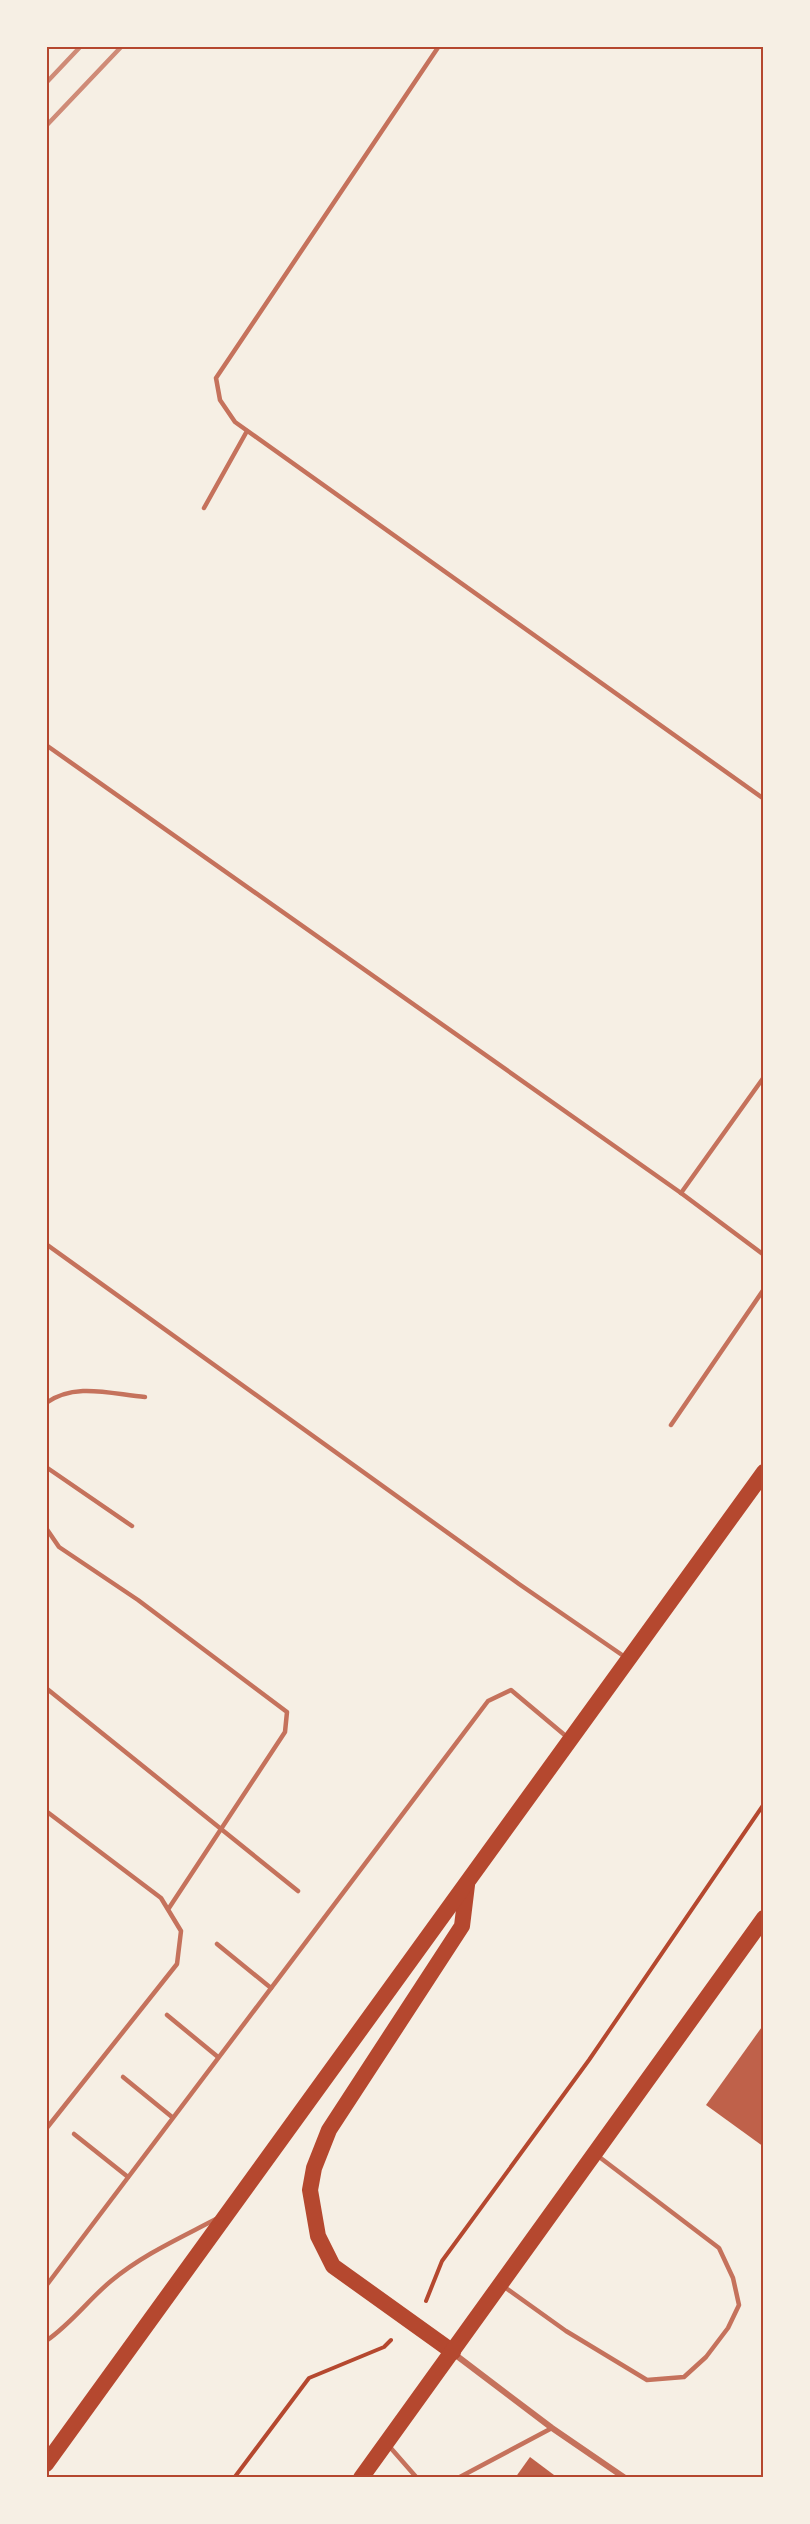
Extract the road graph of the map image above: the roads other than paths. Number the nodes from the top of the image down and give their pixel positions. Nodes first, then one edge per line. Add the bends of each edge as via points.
1 (439, 46) edge
2 (247, 431) junction
3 (204, 508) dead end
4 (46, 745) edge
5 (764, 799) edge
6 (764, 1077) edge
7 (681, 1193) junction
8 (46, 1244) edge
9 (764, 1254) edge
10 (764, 1289) edge
11 (145, 1397) dead end
12 (46, 1403) edge
13 (671, 1425) dead end
14 (46, 1467) edge
15 (764, 1472) edge
16 (132, 1526) dead end
17 (46, 1528) edge
18 (630, 1660) junction
19 (46, 1688) edge
20 (571, 1741) junction
21 (46, 1811) edge
22 (220, 1830) junction
23 (467, 1884) junction
24 (298, 1891) dead end
25 (169, 1908) junction
26 (764, 1918) edge
27 (217, 1944) dead end
28 (271, 1988) junction
29 (166, 2015) dead end
30 (218, 2057) junction
31 (123, 2077) dead end
32 (172, 2117) junction
33 (46, 2129) edge
34 (74, 2134) dead end
35 (595, 2153) junction
36 (128, 2176) junction
37 (229, 2212) junction
38 (501, 2284) junction
39 (46, 2286) edge
40 (46, 2341) edge
41 (453, 2352) junction
42 (552, 2428) junction
43 (386, 2443) junction
44 (46, 2464) edge
45 (361, 2478) edge
46 (417, 2478) edge
47 (458, 2478) edge
48 (625, 2478) edge

1 - 2 lane via 216,378 220,400 235,422
2 - 3 lane
2 - 5 lane
4 - 7 lane
6 - 7 lane
7 - 9 lane
8 - 18 lane
10 - 13 lane
11 - 12 lane via 74,1390
14 - 16 lane
15 - 18 highway
17 - 22 lane via 59,1547 138,1600 287,1712 285,1732
18 - 20 highway
19 - 22 lane
20 - 23 highway
20 - 28 lane via 511,1690 488,1701
21 - 25 lane
22 - 24 lane
22 - 25 lane
23 - 37 highway
23 - 41 highway via 462,1926 329,2130 310,2190 318,2236 333,2265
25 - 33 lane via 181,1931 177,1965
26 - 35 highway
27 - 28 lane
28 - 30 lane
29 - 30 lane
30 - 32 lane
31 - 32 lane
32 - 36 lane
34 - 36 lane
35 - 38 highway
35 - 38 lane via 719,2248 733,2278 739,2305 728,2328 706,2357 684,2377 647,2380 566,2331
36 - 39 lane
37 - 40 lane via 140,2259
37 - 44 highway
38 - 41 highway
41 - 42 street
41 - 43 highway
42 - 47 lane
42 - 48 street
43 - 45 highway
43 - 46 lane

